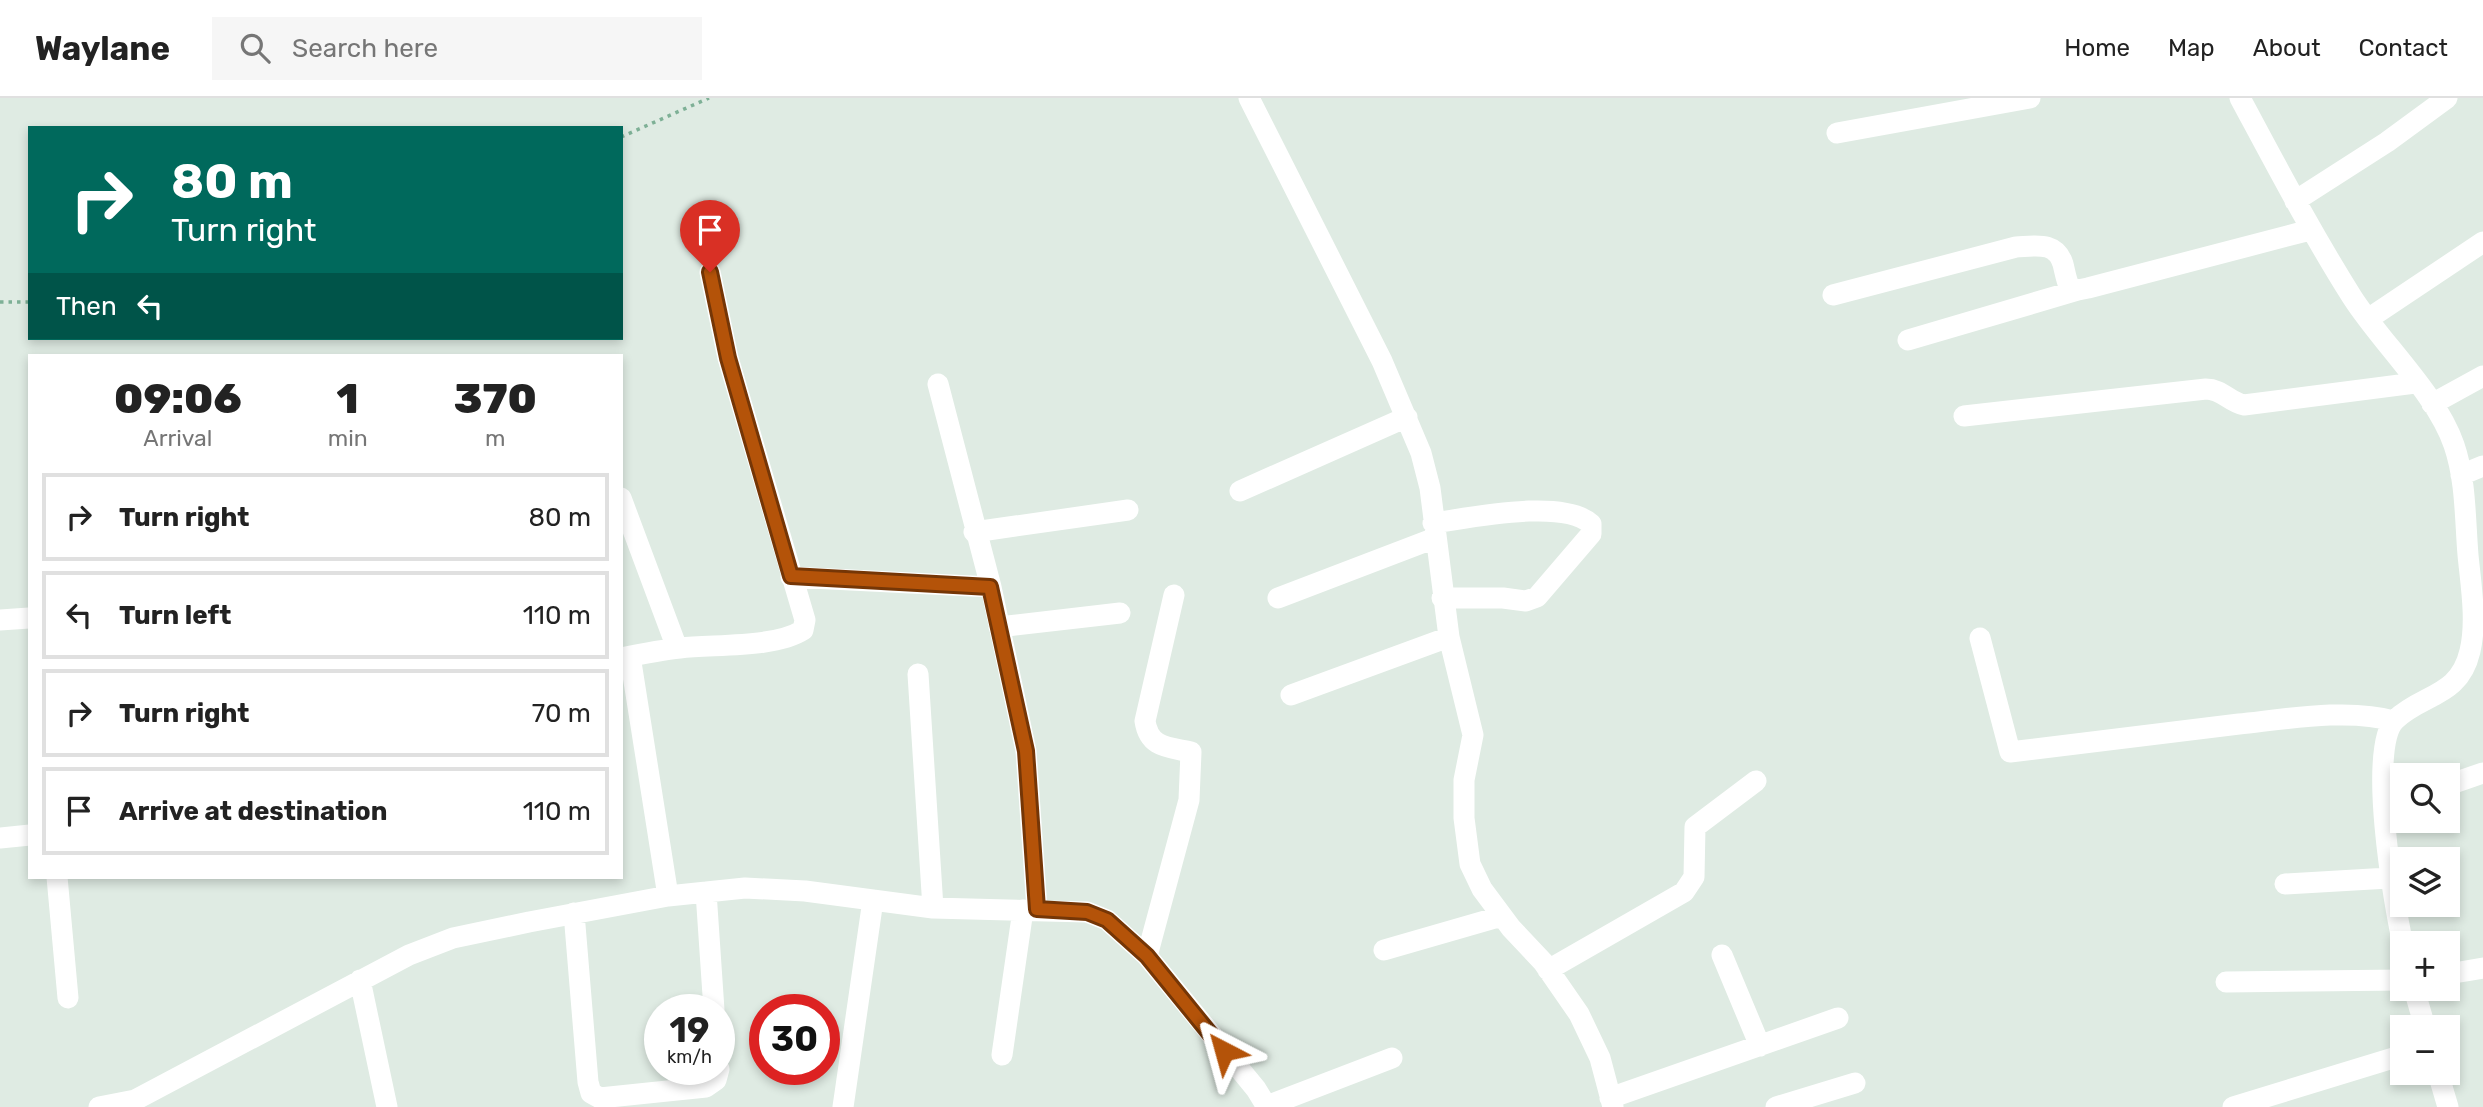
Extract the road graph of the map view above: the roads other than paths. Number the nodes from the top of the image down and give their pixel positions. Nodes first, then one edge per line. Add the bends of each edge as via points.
1 (1249, 98) edge
2 (2030, 98) edge
3 (2240, 98) edge
4 (2447, 98) edge
5 (1837, 133) dead end
6 (2295, 201) junction
7 (2310, 230) junction
8 (2483, 242) edge
9 (710, 272) dead end
10 (2078, 290) junction
11 (1833, 295) dead end
12 (2368, 319) junction
13 (1908, 340) dead end
14 (2483, 376) edge
15 (2415, 383) junction
16 (938, 384) dead end
17 (2432, 404) junction
18 (1964, 416) dead end
19 (1407, 417) junction
20 (2483, 466) edge
21 (2461, 475) junction
22 (1240, 491) dead end
23 (623, 503) edge
24 (1128, 510) dead end
25 (1434, 530) junction
26 (974, 532) junction
27 (2476, 564) edge
28 (791, 576) junction
29 (990, 587) junction
30 (1174, 595) dead end
31 (1278, 598) dead end
32 (1442, 598) junction
33 (1120, 613) dead end
34 (28, 618) edge
35 (0, 620) edge
36 (999, 627) junction
37 (1449, 636) junction
38 (1980, 638) dead end
39 (677, 648) junction
40 (626, 657) edge
41 (918, 674) dead end
42 (1291, 695) dead end
43 (2394, 721) junction
44 (2483, 773) edge
45 (1756, 781) dead end
46 (2460, 781) edge
47 (2390, 787) edge
48 (2392, 833) edge
49 (28, 835) edge
50 (0, 838) edge
51 (2389, 878) junction
52 (57, 879) edge
53 (2285, 884) dead end
54 (706, 892) junction
55 (668, 896) junction
56 (873, 900) junction
57 (933, 908) junction
58 (1030, 909) junction
59 (573, 913) junction
60 (1502, 916) junction
61 (2400, 931) edge
62 (1384, 950) dead end
63 (1722, 955) dead end
64 (1147, 956) junction
65 (2483, 968) edge
66 (1548, 970) junction
67 (2460, 972) edge
68 (360, 980) junction
69 (2390, 980) edge
70 (2226, 982) dead end
71 (714, 994) edge
72 (68, 998) dead end
73 (1838, 1018) dead end
74 (1760, 1046) junction
75 (1002, 1055) dead end
76 (1392, 1058) dead end
77 (2390, 1059) edge
78 (1856, 1083) dead end
79 (709, 1085) edge
80 (2442, 1085) edge
81 (658, 1099) edge
82 (1611, 1102) edge
83 (99, 1107) edge
84 (387, 1107) edge
85 (843, 1107) edge
86 (1267, 1107) edge
87 (1776, 1107) edge
88 (2233, 1107) edge
89 (2448, 1107) edge

1 - 19 street
2 - 5 street
3 - 6 street
4 - 6 street
6 - 7 street
7 - 10 street
7 - 12 street
8 - 12 street
9 - 28 street via 728,358
10 - 11 street via 2070,286 2055,249 2042,245 2016,247
10 - 13 street
12 - 15 street
14 - 17 street
15 - 17 street
15 - 18 street via 2244,405 2206,389
16 - 26 street
17 - 21 street via 2454,446
19 - 22 street
19 - 25 street via 1430,488
20 - 21 street
21 - 27 street
23 - 39 street
24 - 26 street
25 - 31 street
25 - 32 street
25 - 32 street via 1531,510 1584,518 1591,524 1591,534 1537,597 1527,601
26 - 29 street
27 - 43 street via 2470,652 2459,677
28 - 29 street
28 - 39 street via 805,620 803,630 775,639
29 - 36 street
30 - 64 street via 1145,721 1147,734 1156,743 1191,752 1189,800
32 - 37 street
33 - 36 street
34 - 35 street
36 - 58 street via 1026,751
37 - 42 street
37 - 60 street via 1473,735 1464,780 1470,864
38 - 43 street via 2010,752 2279,720 2355,715
39 - 40 street
40 - 55 street
41 - 57 street
43 - 47 street via 2383,759
44 - 46 street
45 - 66 street via 1695,827 1693,877 1684,892
48 - 51 street
49 - 50 street
51 - 53 street
51 - 61 street
52 - 72 street
54 - 55 street
54 - 56 street via 745,888
54 - 71 street
55 - 59 street
56 - 57 street
56 - 85 street
57 - 58 street
58 - 64 street via 1087,912 1107,920
58 - 75 street
59 - 68 street via 453,939
59 - 81 street via 591,1093 600,1098
60 - 62 street
60 - 66 street
63 - 74 street
64 - 86 street
65 - 67 street
66 - 82 street via 1588,1030
68 - 83 street via 135,1100
68 - 84 street
69 - 70 street
73 - 74 street
74 - 82 street
76 - 86 street
77 - 88 street
78 - 87 street
79 - 81 street
80 - 89 street

